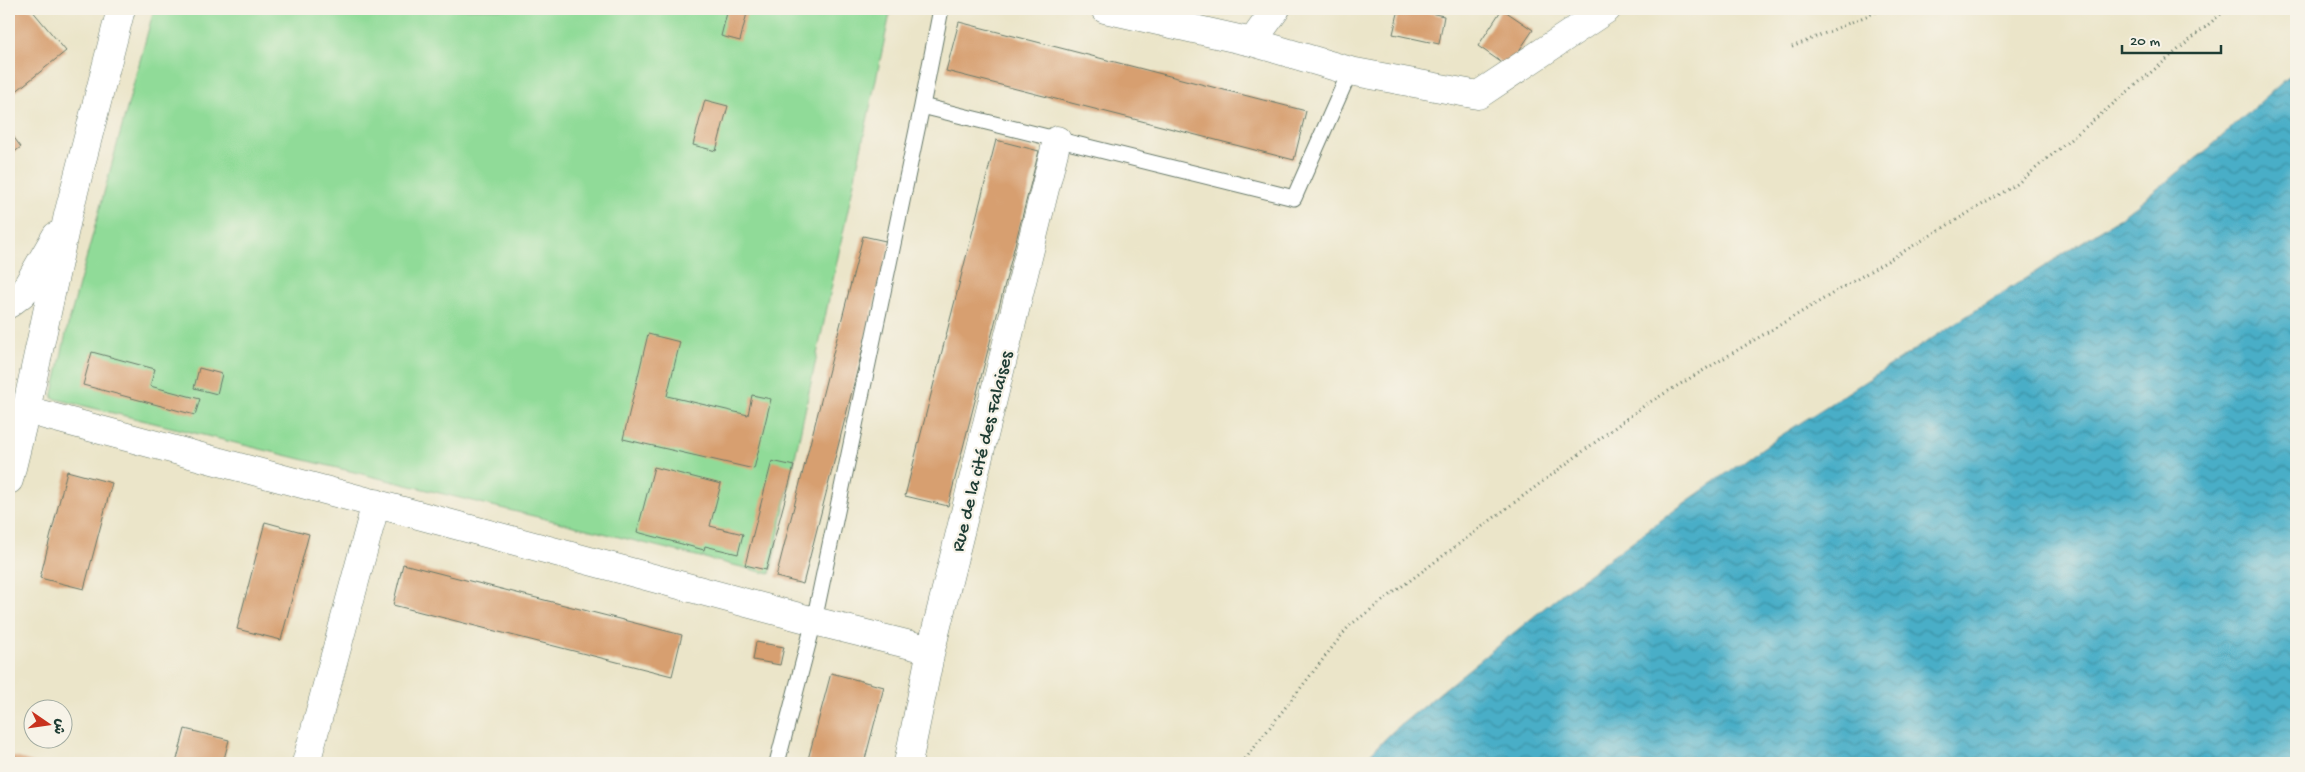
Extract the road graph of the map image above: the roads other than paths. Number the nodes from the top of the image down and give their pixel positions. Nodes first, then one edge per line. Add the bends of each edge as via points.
1 (121, 9) edge
2 (941, 9) edge
3 (1106, 9) edge
4 (1276, 9) edge
5 (1607, 9) edge
6 (1252, 42) junction
7 (1350, 71) junction
8 (922, 106) junction
9 (1057, 140) junction
10 (68, 215) junction
11 (9, 304) edge
12 (26, 410) junction
13 (9, 480) edge
14 (376, 503) junction
15 (814, 621) junction
16 (931, 650) junction
17 (306, 763) edge
18 (777, 763) edge
19 (908, 763) edge

1 - 10 street
2 - 8 lane
3 - 6 street
4 - 6 street
5 - 7 street via 1478,95
6 - 7 street
7 - 9 lane via 1294,198
8 - 9 lane
8 - 15 lane
9 - 16 street, Rue de la cité des Falaises
10 - 11 street via 23,293
10 - 12 street
12 - 13 street
12 - 14 street
14 - 15 street
14 - 17 street
15 - 16 street
15 - 18 lane
16 - 19 street, Rue de la cité des Falaises

